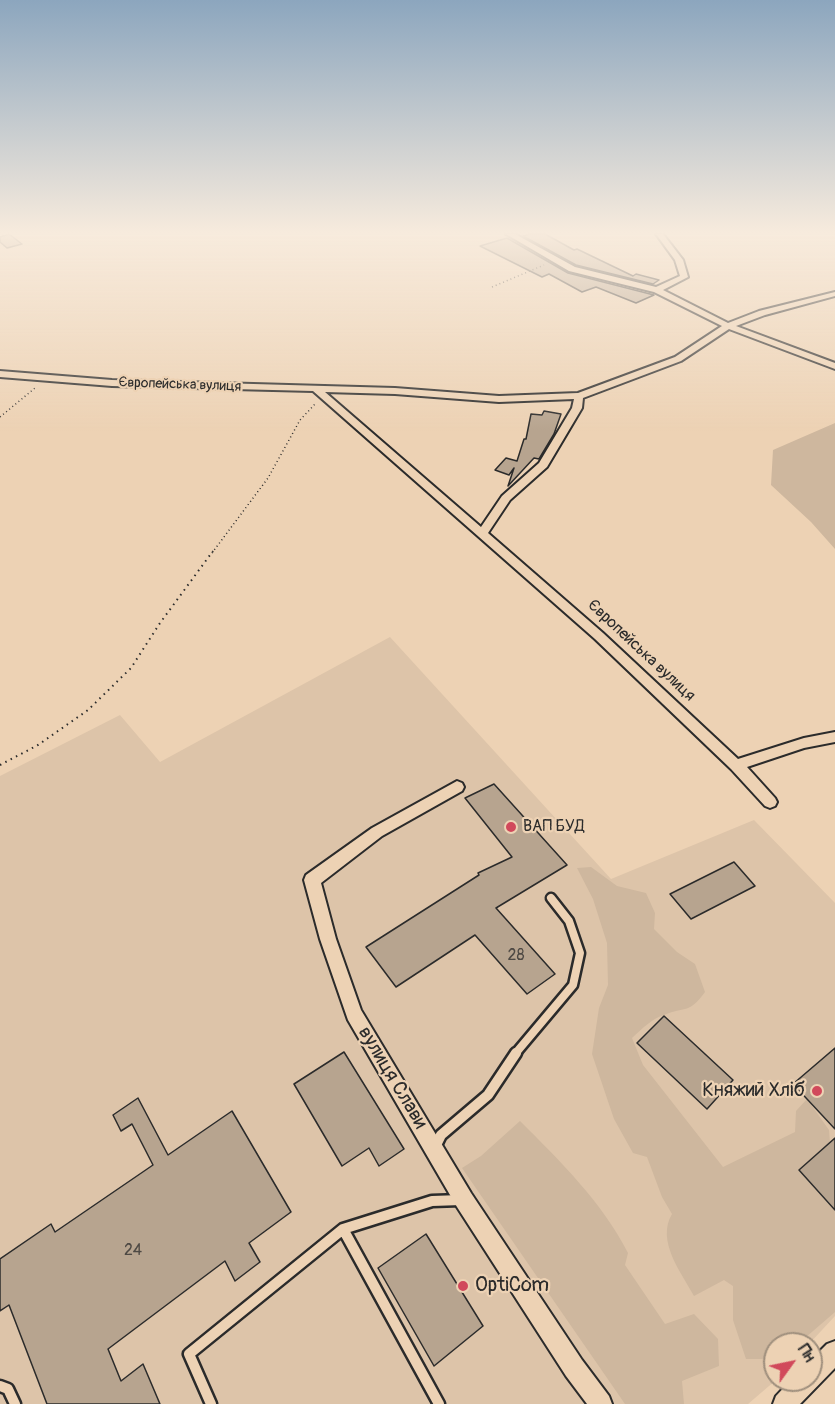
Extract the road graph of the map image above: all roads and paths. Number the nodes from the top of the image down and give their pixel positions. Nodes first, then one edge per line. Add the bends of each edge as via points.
1 (676, 300) edge
2 (814, 300) edge
3 (728, 326) junction
4 (835, 366) edge
5 (0, 374) edge
6 (45, 378) junction
7 (319, 393) junction
8 (579, 396) junction
9 (0, 417) edge
10 (483, 533) junction
11 (835, 737) edge
12 (0, 765) edge
13 (736, 765) junction
14 (457, 787) dead end
15 (771, 801) dead end
16 (551, 898) dead end
17 (434, 1149) junction
18 (464, 1200) junction
19 (343, 1228) junction
20 (835, 1352) edge
21 (823, 1364) edge
22 (0, 1386) edge
23 (796, 1392) edge
24 (15, 1404) edge
25 (211, 1404) edge
26 (439, 1404) edge
27 (601, 1404) edge
28 (784, 1404) edge

1 - 3 street
2 - 3 street, Європейська вулиця
3 - 4 street
3 - 8 street, Європейська вулиця via 678,359
5 - 6 street, Європейська вулиця
6 - 7 street, Європейська вулиця
6 - 9 path
7 - 8 street, Європейська вулиця via 395,391 499,399
7 - 10 street, Європейська вулиця
7 - 12 path via 268,478 131,668 88,710 38,745
8 - 10 street via 577,408 543,465 506,498
10 - 13 street, Європейська вулиця
11 - 13 street
13 - 15 street, Європейська вулиця
14 - 17 street, вулиця Слави via 377,832 312,880 354,1014
16 - 17 lane via 569,921 580,953 573,985 511,1059 488,1095 441,1135
17 - 18 street, вулиця Слави
18 - 19 lane via 432,1201
18 - 27 street, вулиця Слави
19 - 25 lane via 189,1354
19 - 26 lane
20 - 21 street
22 - 24 lane via 8,1389
23 - 28 street

